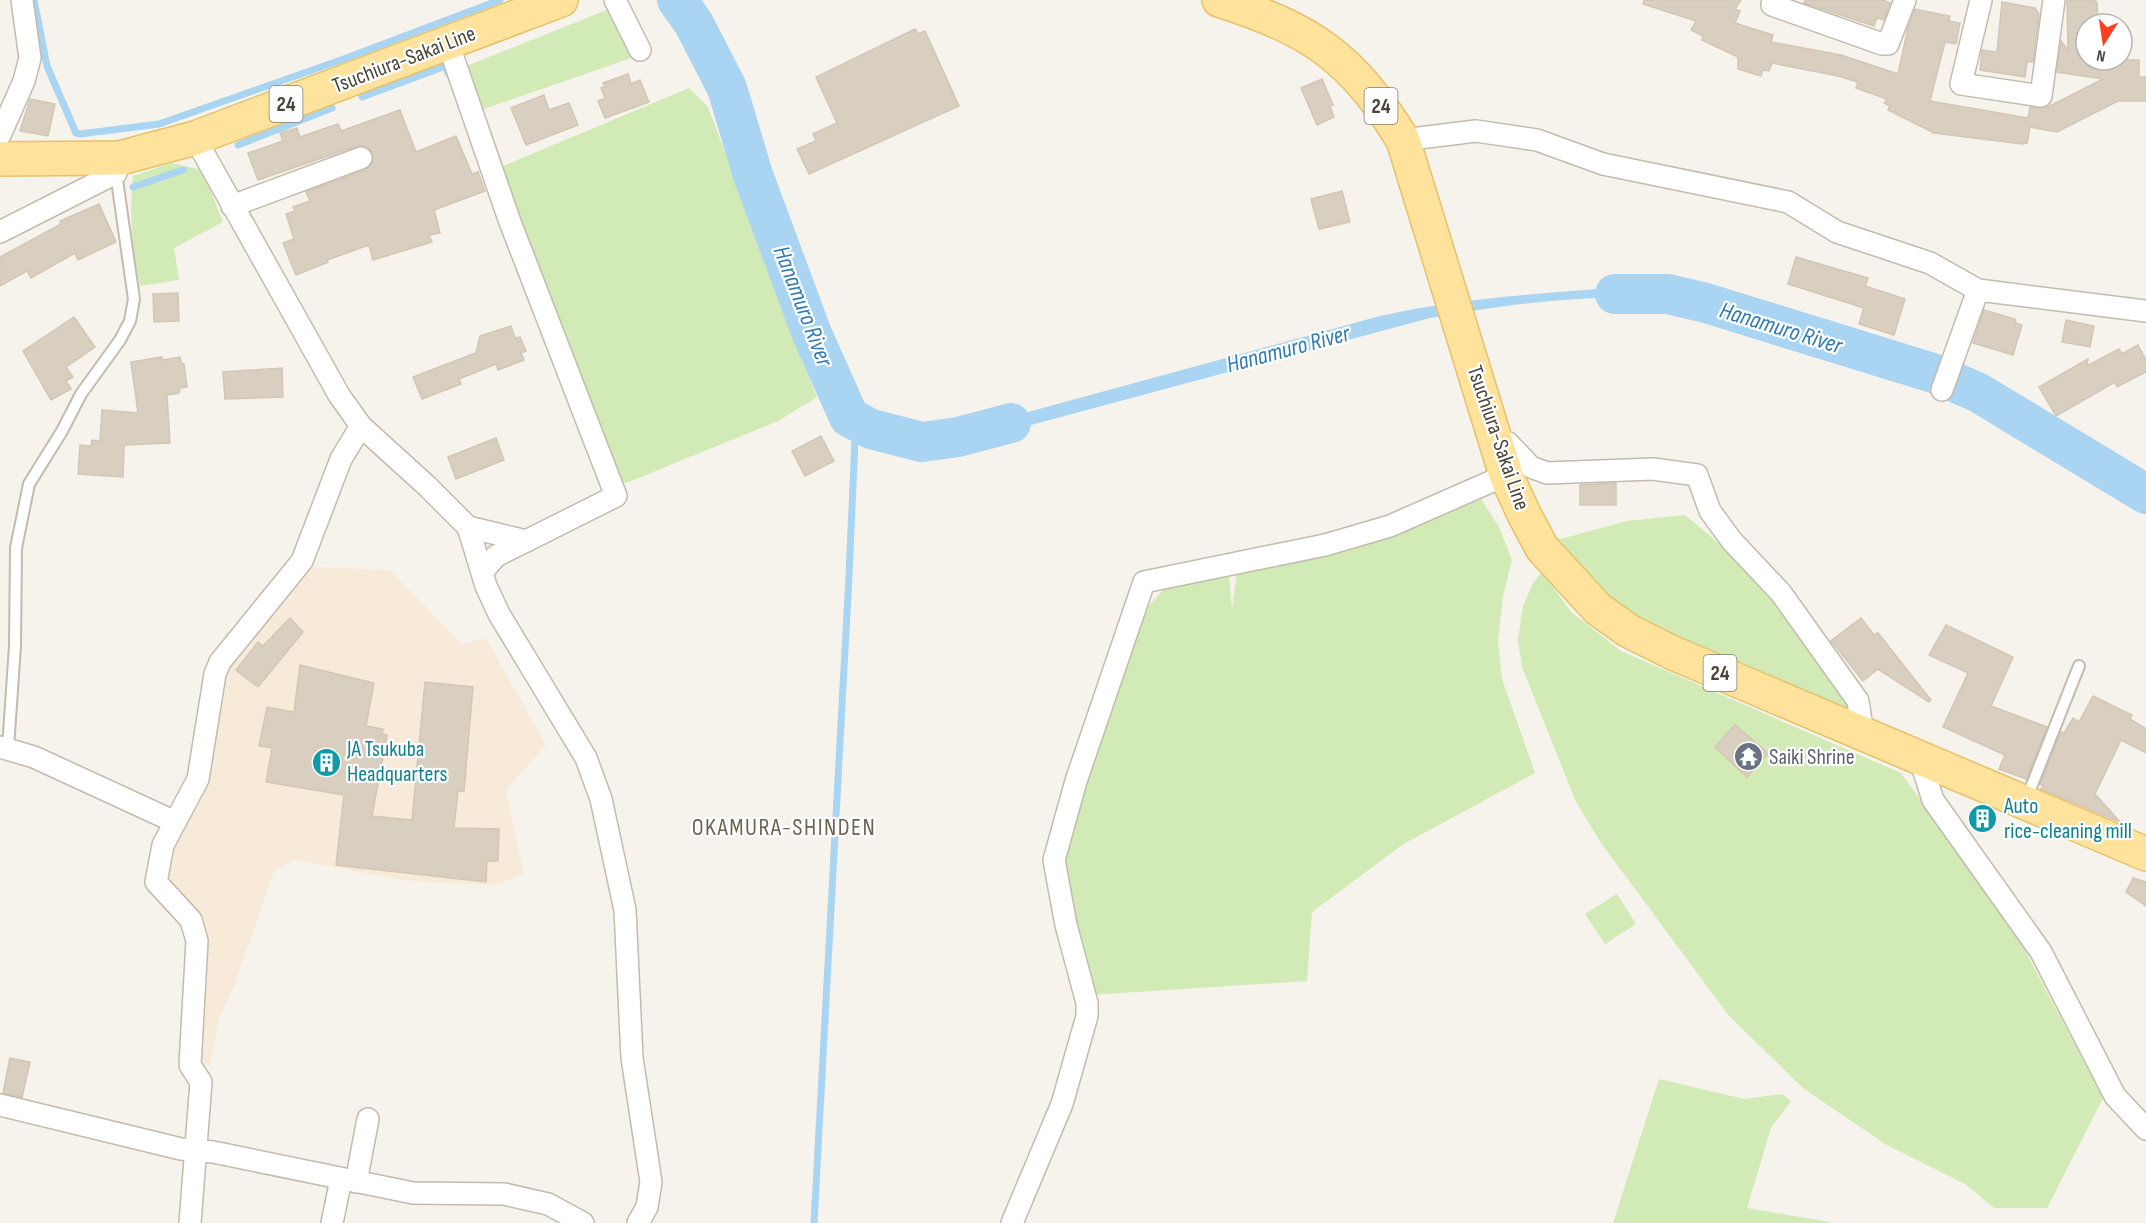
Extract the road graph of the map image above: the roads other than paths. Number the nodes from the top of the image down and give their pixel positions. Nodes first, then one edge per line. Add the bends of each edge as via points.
1 (22, 0) edge
2 (561, 0) edge
3 (615, 0) edge
4 (1219, 0) edge
5 (1773, 0) edge
6 (1905, 0) edge
7 (1981, 0) edge
8 (2054, 0) edge
9 (448, 44) junction
10 (640, 50) dead end
11 (0, 135) edge
12 (195, 138) junction
13 (1402, 140) junction
14 (361, 158) dead end
15 (0, 159) edge
16 (118, 166) junction
17 (232, 206) junction
18 (0, 232) edge
19 (1978, 290) junction
20 (2146, 311) edge
21 (1942, 390) dead end
22 (360, 426) junction
23 (1502, 461) junction
24 (468, 527) junction
25 (526, 542) junction
26 (482, 572) junction
27 (2079, 666) dead end
28 (1863, 734) junction
29 (4, 748) edge
30 (1920, 759) junction
31 (2024, 802) junction
32 (173, 821) junction
33 (2146, 854) edge
34 (0, 1105) edge
35 (368, 1119) dead end
36 (2146, 1129) edge
37 (196, 1152) junction
38 (349, 1180) junction
39 (190, 1223) edge
40 (332, 1223) edge
41 (583, 1223) edge
42 (638, 1223) edge
43 (1012, 1223) edge

1 - 11 street via 30,58
2 - 9 main road, Tsuchiura-Sakai Line / 24
3 - 10 street
4 - 13 main road, Tsuchiura-Sakai Line / 24 via 1295,30 1341,60 1378,100
5 - 6 street via 1772,5 1787,12 1882,44 1888,44 1892,38
7 - 8 street via 1961,84 2041,96
9 - 12 main road, Tsuchiura-Sakai Line / 24
9 - 25 street via 510,222 616,496
12 - 16 main road, Tsuchiura-Sakai Line / 24
12 - 17 street
13 - 19 street via 1476,131 1537,140 1603,164 1788,202 1837,232 1930,264
13 - 23 main road, Tsuchiura-Sakai Line / 24
14 - 17 street
15 - 16 main road, Tsuchiura-Sakai Line / 24
16 - 18 street
16 - 29 lane via 134,299 130,321 81,394 29,484 16,548 15,646
17 - 22 street
19 - 20 street
19 - 21 street
22 - 24 street
22 - 32 street via 341,459 302,561 220,662 198,779
23 - 28 main road, Tsuchiura-Sakai Line / 24 via 1542,548 1598,609 1629,631 1674,653
23 - 28 street via 1508,443 1531,467 1547,473 1653,469 1697,475 1710,511 1732,541 1781,592 1858,701
23 - 43 street via 1390,526 1335,542 1144,582 1076,781 1054,860 1087,1016 1062,1104
24 - 25 street
24 - 26 street
25 - 26 street via 496,556
26 - 42 street via 499,614 586,758 601,800 625,910 632,1058 651,1182 647,1207
27 - 31 lane
28 - 30 main road, Tsuchiura-Sakai Line / 24
29 - 32 street
30 - 31 main road, Tsuchiura-Sakai Line / 24
30 - 36 street via 1933,800 2041,952 2115,1096
31 - 33 main road, Tsuchiura-Sakai Line / 24
32 - 37 street via 163,845 156,882 191,920 197,941 190,1065 201,1082
34 - 37 street
35 - 38 street
37 - 38 street via 213,1152
37 - 39 street
38 - 40 street
38 - 41 street via 413,1193 504,1194 548,1204

